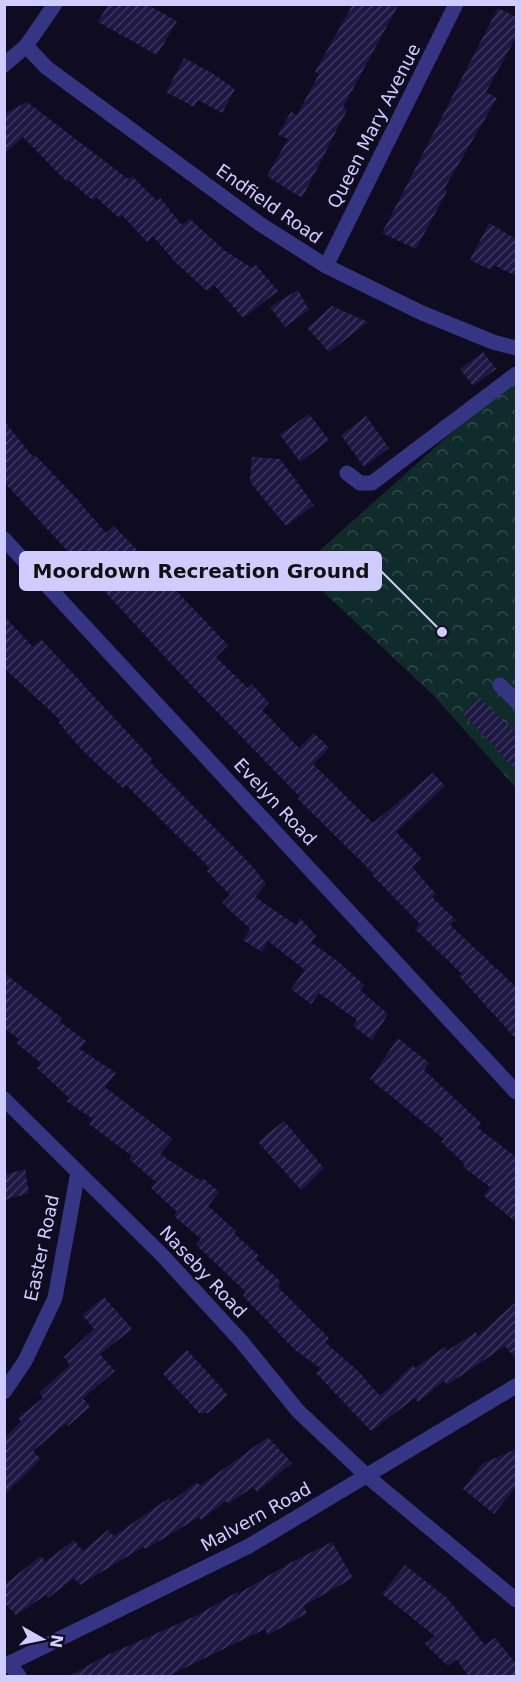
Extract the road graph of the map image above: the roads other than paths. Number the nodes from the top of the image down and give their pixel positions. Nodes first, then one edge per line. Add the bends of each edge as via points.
1 (55, 4) edge
2 (456, 4) edge
3 (26, 46) junction
4 (4, 65) edge
5 (326, 266) junction
6 (516, 348) edge
7 (516, 374) edge
8 (347, 473) dead end
9 (4, 538) edge
10 (500, 686) dead end
11 (516, 701) edge
12 (516, 1092) edge
13 (4, 1099) edge
14 (78, 1172) junction
15 (516, 1386) edge
16 (4, 1392) edge
17 (368, 1476) junction
18 (516, 1600) edge
19 (7, 1665) edge
20 (19, 1677) edge

1 - 3 street
2 - 5 street, Queen Mary Avenue
3 - 4 street
3 - 5 street, Endfield Road via 47,68 260,224
5 - 6 street, Endfield Road via 422,313
7 - 8 street via 372,483 360,483
9 - 12 street, Evelyn Road
10 - 11 street
13 - 14 street, Naseby Road
14 - 16 street, Easter Road via 56,1298 25,1361
14 - 17 street, Naseby Road via 162,1255 241,1341 298,1411
15 - 17 street, Malvern Road
17 - 18 street, Naseby Road
17 - 19 street, Malvern Road via 249,1546
19 - 20 street

